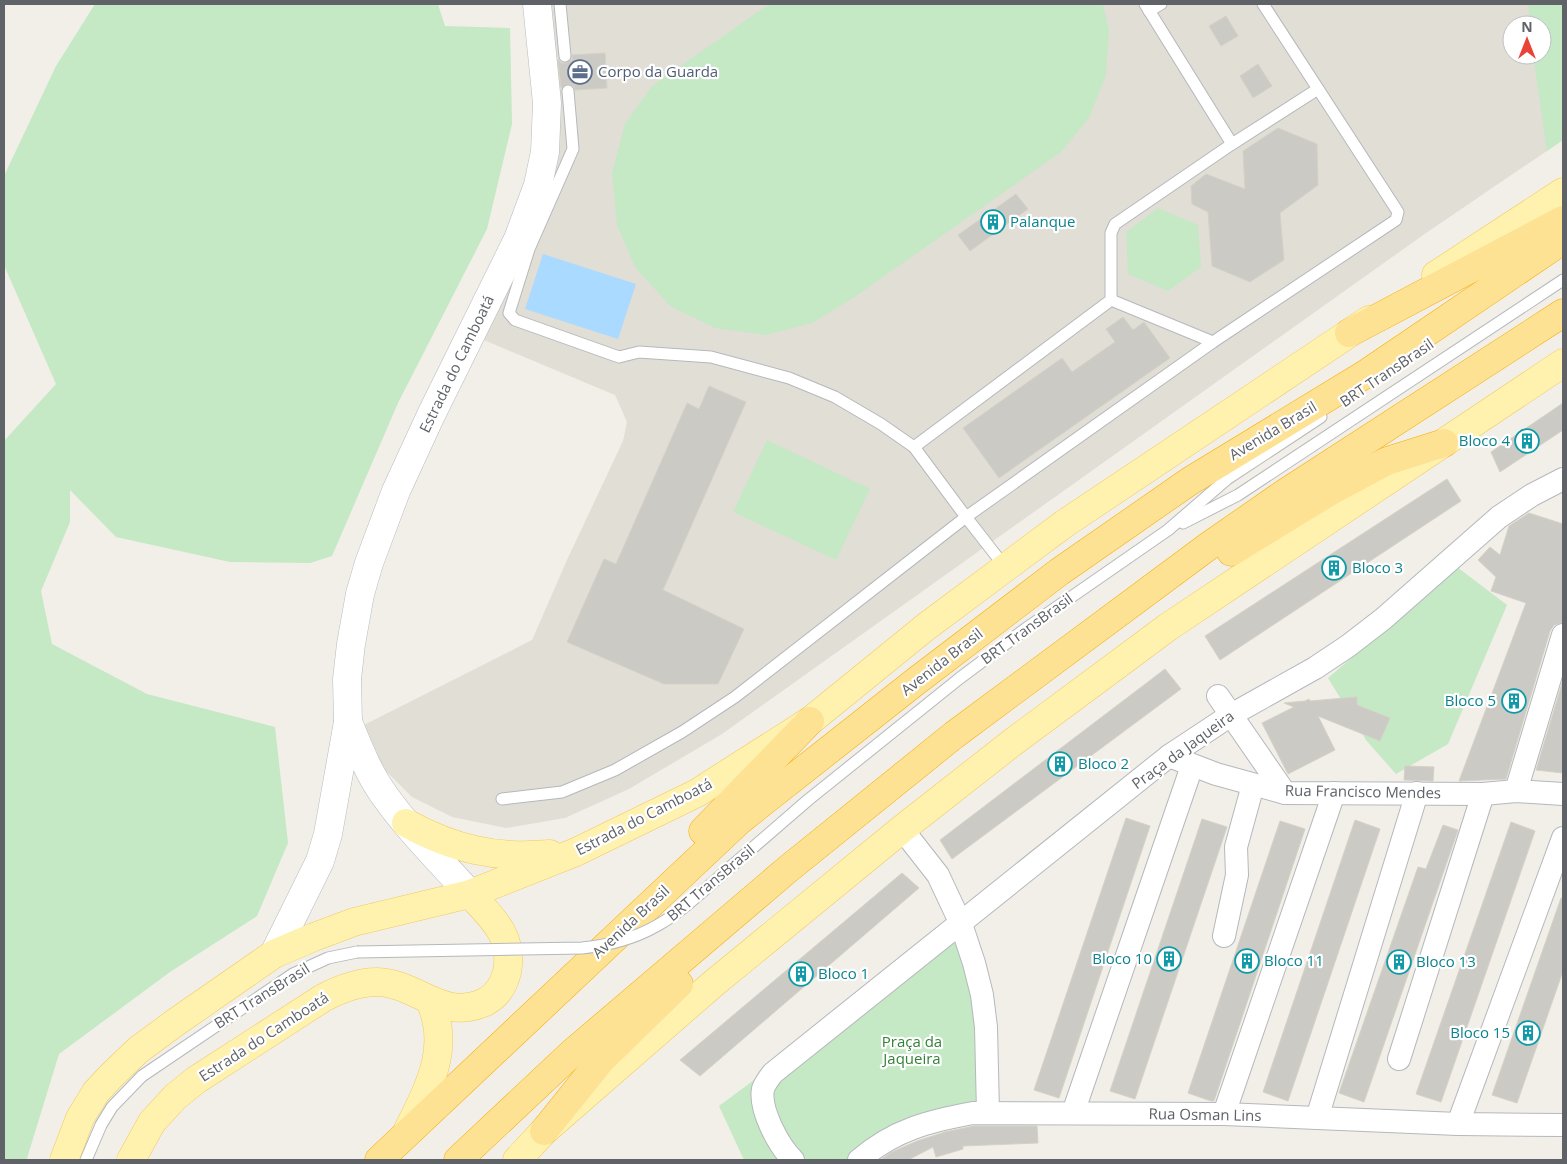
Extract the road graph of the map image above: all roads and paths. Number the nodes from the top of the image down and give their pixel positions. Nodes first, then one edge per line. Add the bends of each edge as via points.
1 (537, 4) edge
2 (560, 4) edge
3 (1161, 4) edge
4 (1263, 4) edge
5 (1147, 7) edge
6 (565, 56) dead end
7 (1318, 88) junction
8 (568, 91) dead end
9 (1232, 144) junction
10 (573, 149) junction
11 (545, 152) junction
12 (1563, 192) edge
13 (1563, 220) edge
14 (1563, 240) edge
15 (1563, 280) edge
16 (1111, 300) junction
17 (1563, 313) edge
18 (1349, 333) junction
19 (1213, 342) junction
20 (1407, 360) dead end
21 (1563, 363) edge
22 (1358, 392) dead end
23 (1334, 408) dead end
24 (1444, 443) junction
25 (914, 447) junction
26 (1563, 479) edge
27 (966, 517) junction
28 (1168, 530) junction
29 (1005, 567) junction
30 (1563, 635) edge
31 (1068, 652) junction
32 (1218, 696) dead end
33 (1231, 715) junction
34 (810, 721) junction
35 (348, 722) junction
36 (1169, 756) junction
37 (1192, 766) junction
38 (1253, 785) junction
39 (1516, 791) junction
40 (1285, 793) junction
41 (1334, 793) junction
42 (1417, 793) junction
43 (1483, 794) junction
44 (1563, 794) edge
45 (502, 799) dead end
46 (406, 823) junction
47 (902, 830) junction
48 (1563, 838) edge
49 (576, 852) junction
50 (788, 869) junction
51 (470, 894) junction
52 (961, 924) junction
53 (1224, 936) dead end
54 (274, 954) junction
55 (570, 980) junction
56 (430, 1001) junction
57 (1399, 1059) dead end
58 (988, 1112) junction
59 (1074, 1113) junction
60 (1224, 1114) junction
61 (1317, 1118) junction
62 (1458, 1124) junction
63 (1563, 1125) edge
64 (544, 1131) junction
65 (404, 1137) junction
66 (64, 1160) edge
67 (86, 1160) edge
68 (130, 1160) edge
69 (379, 1160) edge
70 (458, 1160) edge
71 (517, 1160) edge
72 (793, 1160) edge
73 (859, 1160) edge

1 - 11 main road, Estrada do Camboatá via 547,103
2 - 6 lane
3 - 5 lane
4 - 7 lane
5 - 9 lane
7 - 9 lane
7 - 19 lane via 1398,212 1396,220
8 - 10 lane
9 - 16 lane via 1115,224 1112,233
10 - 11 lane
10 - 25 lane via 529,249 509,313 515,320 619,357 639,352 711,357 789,378 835,398
11 - 35 main road, Estrada do Camboatá via 535,194 518,239 396,491 369,563 351,644 347,679
12 - 18 main road
13 - 18 highway
14 - 55 highway, Avenida Brasil via 1364,375 1190,481 1059,572 740,820
15 - 28 lane, BRT TransBrasil via 1238,495
16 - 19 lane
16 - 25 lane
17 - 31 highway via 1285,493
18 - 29 main road
19 - 27 lane
20 - 22 lane, BRT TransBrasil
21 - 24 main road
23 - 28 lane, BRT TransBrasil via 1227,479
24 - 31 highway via 1387,461 1329,492
24 - 47 main road via 1168,627 1012,742
25 - 27 lane
26 - 33 street, Praça da Jaqueira via 1499,517 1383,620 1348,646
27 - 29 lane
27 - 45 lane via 735,697 682,732 615,770 562,792
28 - 67 lane, BRT TransBrasil, bridge via 960,678 823,788 665,922 626,940 582,948 357,952 328,958 293,974 142,1076 108,1113
29 - 34 main road
30 - 39 street
31 - 50 highway via 954,735
32 - 33 street
33 - 36 street, Praça da Jaqueira
33 - 40 street
34 - 49 main road, Estrada do Camboatá via 697,793
34 - 55 highway via 602,940
35 - 46 main road, Estrada do Camboatá via 377,784
35 - 54 main road, Estrada do Camboatá via 328,834 320,861
36 - 37 street, Rua Francisco Mendes
36 - 52 street, Praça da Jaqueira
37 - 38 street, Rua Francisco Mendes
37 - 59 street
38 - 40 street, Rua Francisco Mendes
38 - 53 street via 1236,848 1237,875
39 - 43 street, Rua Francisco Mendes
39 - 44 street, Rua Francisco Mendes
40 - 41 street, Rua Francisco Mendes
41 - 42 street, Rua Francisco Mendes
41 - 60 street
42 - 43 street, Rua Francisco Mendes
42 - 61 street
43 - 57 street
46 - 49 main road via 429,836 472,850 505,856
46 - 51 main road, Estrada do Camboatá
47 - 52 street via 938,875
47 - 64 main road via 714,983
48 - 62 street
49 - 51 main road, Estrada do Camboatá
50 - 64 highway via 738,928 601,1060
50 - 70 highway via 572,1053
51 - 54 main road, Estrada do Camboatá via 354,922
51 - 56 main road, Estrada do Camboatá via 504,935 509,962 506,977 499,991 474,1007 458,1008
52 - 58 street via 982,995
52 - 72 street, Praça da Jaqueira via 773,1073 763,1091 764,1102 785,1152
54 - 66 main road, Estrada do Camboatá via 138,1050 110,1076 80,1118
55 - 65 highway, Avenida Brasil
56 - 65 main road via 439,1026 436,1064 429,1087
56 - 68 main road, Estrada do Camboatá via 394,984 377,982 340,988 196,1080 175,1097 152,1122
58 - 59 street, Rua Osman Lins
58 - 73 street, Rua Osman Lins via 941,1119 910,1128
59 - 60 street, Rua Osman Lins
60 - 61 street, Rua Osman Lins
61 - 62 street, Rua Osman Lins
62 - 63 street, Rua Osman Lins
64 - 71 main road
65 - 69 highway, Avenida Brasil

